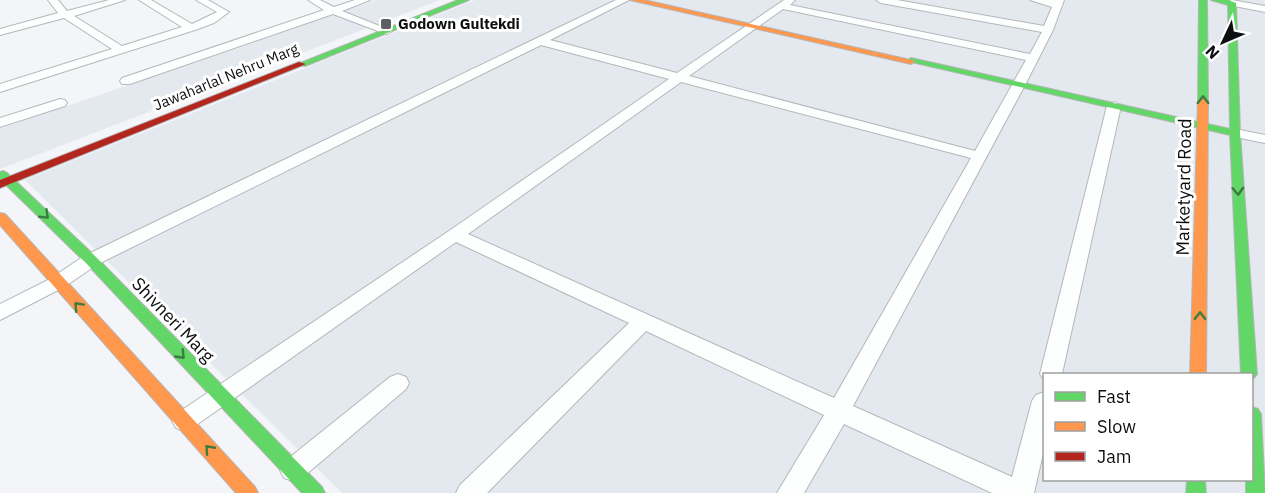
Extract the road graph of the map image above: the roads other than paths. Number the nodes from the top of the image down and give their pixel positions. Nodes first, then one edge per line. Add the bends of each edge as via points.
1 (53, 0) edge
2 (120, 0) edge
3 (144, 0) edge
4 (201, 0) edge
5 (313, 0) edge
6 (365, 0) edge
7 (452, 0) edge
8 (465, 0) edge
9 (624, 0) edge
10 (634, 0) edge
11 (881, 0) edge
12 (1035, 0) edge
13 (1203, 0) edge
14 (1215, 0) edge
15 (786, 3) edge
16 (1058, 3) edge
17 (1232, 3) junction
18 (1265, 9) edge
19 (333, 11) junction
20 (64, 14) junction
21 (753, 26) junction
22 (191, 28) junction
23 (383, 29) junction
24 (1048, 30) junction
25 (0, 32) edge
26 (539, 41) junction
27 (121, 50) junction
28 (1033, 58) junction
29 (679, 77) junction
30 (126, 81) dead end
31 (1019, 85) junction
32 (0, 88) edge
33 (60, 103) dead end
34 (1114, 106) junction
35 (0, 123) edge
36 (1203, 126) junction
37 (1235, 133) junction
38 (1265, 139) edge
39 (979, 156) junction
40 (3, 179) edge
41 (0, 217) edge
42 (456, 235) junction
43 (91, 260) junction
44 (57, 283) junction
45 (0, 314) edge
46 (644, 321) junction
47 (1051, 373) edge
48 (1198, 373) edge
49 (1249, 373) edge
50 (398, 382) dead end
51 (221, 397) junction
52 (1043, 404) edge
53 (840, 411) junction
54 (184, 421) junction
55 (1253, 446) edge
56 (293, 470) junction
57 (248, 493) edge
58 (315, 493) edge
59 (469, 493) edge
60 (790, 493) edge
61 (1020, 493) edge
62 (1256, 493) edge

1 - 20 street
2 - 20 street
3 - 22 street
4 - 22 street via 224,12
5 - 19 street
6 - 19 street
7 - 23 street, Jawaharlal Nehru Marg
8 - 23 street, Jawaharlal Nehru Marg
9 - 26 street
10 - 21 street
11 - 24 street
12 - 16 street
36 -> 13 street, Marketyard Road
14 - 17 street
15 - 21 street
15 - 28 street
16 - 24 street
17 - 18 street
17 - 37 street
19 - 23 street
19 - 30 street
20 - 25 street
20 - 27 street
21 - 29 street
21 - 31 street
22 - 27 street
23 - 40 street, Jawaharlal Nehru Marg
24 - 28 street
26 - 29 street
26 - 43 street
27 - 32 street
28 - 31 street
29 - 39 street
29 - 42 street
31 - 34 street
31 - 39 street
33 - 35 street
34 - 36 street
34 - 47 street
36 - 37 street
48 -> 36 street, Marketyard Road
37 - 38 street
37 -> 49 street
39 - 53 street
40 -> 43 street, Shivneri Marg
41 - 44 street
42 - 46 street
42 - 51 street
43 - 44 street
43 -> 51 street, Shivneri Marg
44 - 45 street
54 -> 44 street
46 - 53 street
46 - 59 street
50 - 56 street
51 - 54 street
51 - 56 street, Shivneri Marg
52 - 61 street
53 - 60 street
53 - 61 street
57 -> 54 street
55 - 62 street
56 - 58 street, Shivneri Marg

